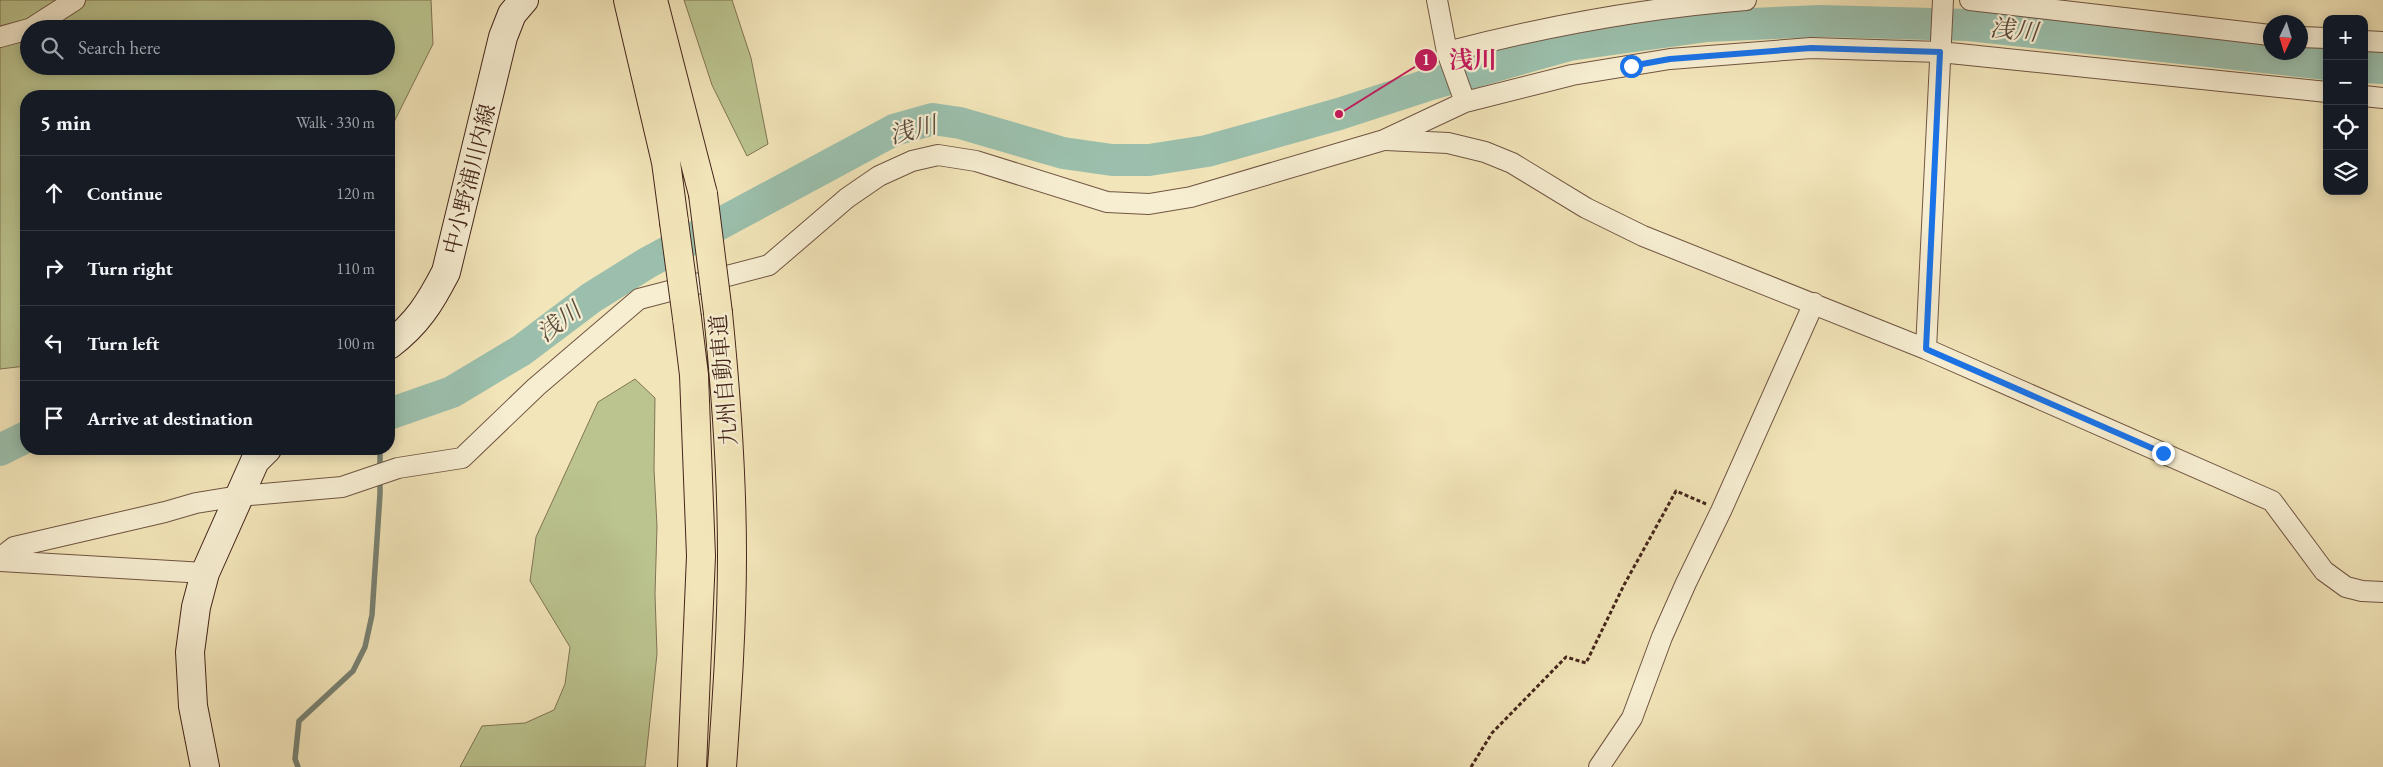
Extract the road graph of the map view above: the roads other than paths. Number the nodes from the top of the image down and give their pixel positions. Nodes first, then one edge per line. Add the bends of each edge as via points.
1 (75, 0) edge
2 (524, 0) edge
3 (628, 0) edge
4 (653, 0) edge
5 (1437, 0) edge
6 (1746, 0) edge
7 (1970, 0) edge
8 (1943, 3) edge
9 (44, 20) edge
10 (20, 32) edge
11 (2263, 34) edge
12 (0, 37) edge
13 (2308, 37) edge
14 (2323, 38) edge
15 (2368, 41) edge
16 (2383, 42) edge
17 (1941, 47) junction
18 (1449, 55) junction
19 (2323, 92) edge
20 (2368, 96) edge
21 (1463, 97) junction
22 (2383, 98) edge
23 (1384, 140) junction
24 (1814, 303) junction
25 (395, 340) edge
26 (1926, 349) junction
27 (261, 455) edge
28 (239, 496) junction
29 (0, 559) edge
30 (205, 573) junction
31 (2383, 592) edge
32 (205, 767) edge
33 (692, 767) edge
34 (722, 767) edge
35 (1599, 767) edge

1 - 9 street
2 - 25 main road, 中小野浦川内線 via 512,14 503,38 446,272 429,305
3 - 33 highway, 九州自動車道, bridge via 666,162 694,375 701,556
4 - 34 highway, 九州自動車道, bridge via 703,194 718,313 730,457 732,556
5 - 18 street
6 - 18 street via 1701,3 1592,19 1519,33
7 - 11 street
8 - 17 street
10 - 12 street
13 - 14 street
15 - 16 street
17 - 19 street
17 - 21 street via 1811,48 1670,59
17 - 26 street
18 - 21 street
20 - 22 street
21 - 23 street
23 - 24 street via 1448,143 1485,152 1512,163 1586,208 1642,236
23 - 28 street via 1191,197 1149,204 1108,202 976,161 938,155 912,161 879,176 847,198 769,265 639,299 536,387 462,458 398,468 342,487
24 - 26 street
24 - 35 street via 1662,637 1632,718
26 - 31 street via 2272,500 2324,571 2346,586
27 - 28 main road
28 - 29 street via 196,503 14,547
28 - 30 main road
29 - 30 street
30 - 32 main road via 190,652 192,706

